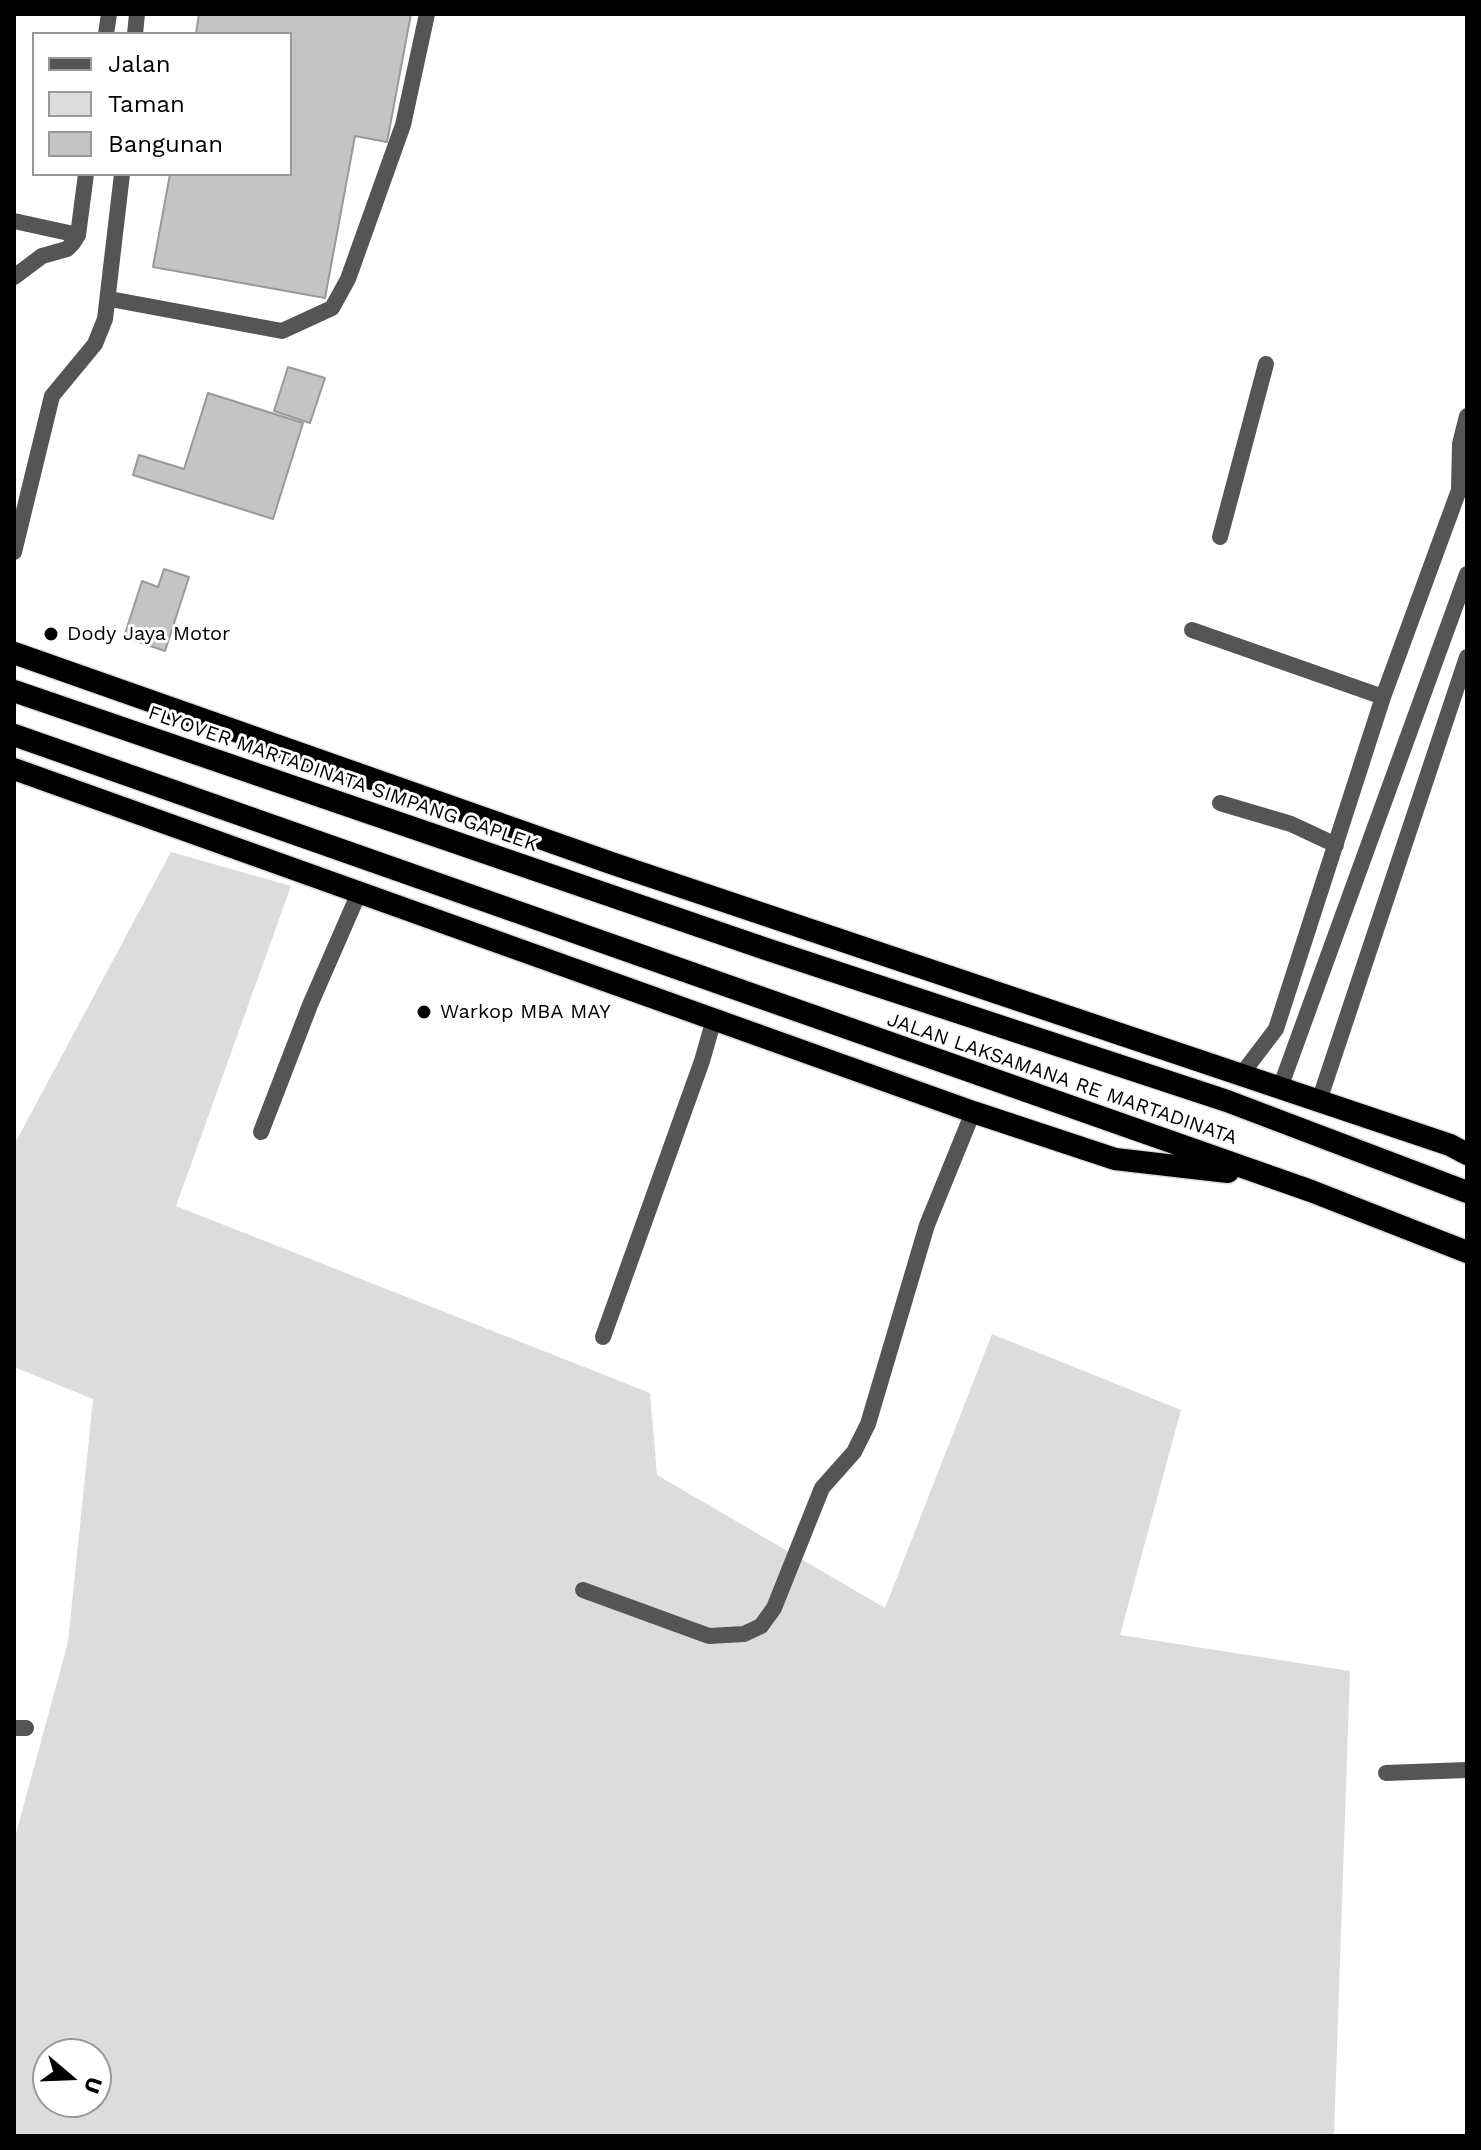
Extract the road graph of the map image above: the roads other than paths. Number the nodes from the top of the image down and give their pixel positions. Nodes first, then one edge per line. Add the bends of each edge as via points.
1 (427, 14) edge
2 (86, 176) edge
3 (122, 176) edge
4 (14, 221) edge
5 (78, 235) junction
6 (14, 277) edge
7 (110, 299) junction
8 (1266, 364) dead end
9 (1467, 416) edge
10 (1220, 537) dead end
11 (14, 552) edge
12 (1467, 574) edge
13 (1192, 630) dead end
14 (14, 653) edge
15 (1467, 657) edge
16 (14, 691) edge
17 (1383, 697) junction
18 (14, 735) edge
19 (14, 769) edge
20 (1220, 803) dead end
21 (1336, 845) junction
22 (358, 895) junction
23 (656, 911) joint
24 (714, 1019) junction
25 (1241, 1075) junction
26 (1280, 1088) junction
27 (1319, 1101) junction
28 (973, 1112) junction
29 (261, 1132) dead end
30 (1467, 1154) edge
31 (1261, 1175) junction
32 (1467, 1192) edge
33 (1467, 1252) edge
34 (603, 1337) dead end
35 (583, 1590) dead end
36 (1467, 1770) edge
37 (1386, 1773) dead end

1 - 7 street via 403,125 348,279 332,308 282,331
2 - 5 street
3 - 7 street
4 - 5 street
5 - 6 street via 67,249 42,256
7 - 11 street via 95,344 52,396
8 - 10 street
9 - 17 street via 1459,490
12 - 26 street
13 - 17 street
14 - 25 highway via 611,863
15 - 27 street
16 - 23 highway, FLYOVER MARTADINATA SIMPANG GAPLEK
17 - 21 street
18 - 31 highway, JALAN LAKSAMANA RE MARTADINATA
19 - 22 highway
20 - 21 street via 1291,824
21 - 25 street via 1276,1029
22 - 24 highway
22 - 29 street
23 - 32 highway, JALAN LAKSAMANA RE MARTADINATA via 1227,1101
24 - 28 highway
24 - 34 street
25 - 26 highway
26 - 27 highway
27 - 30 highway
28 - 31 highway via 1115,1159
28 - 35 street via 927,1225 868,1424 854,1452 822,1488 774,1608 761,1626 744,1634 709,1636
31 - 33 highway, JALAN LAKSAMANA RE MARTADINATA
36 - 37 street

